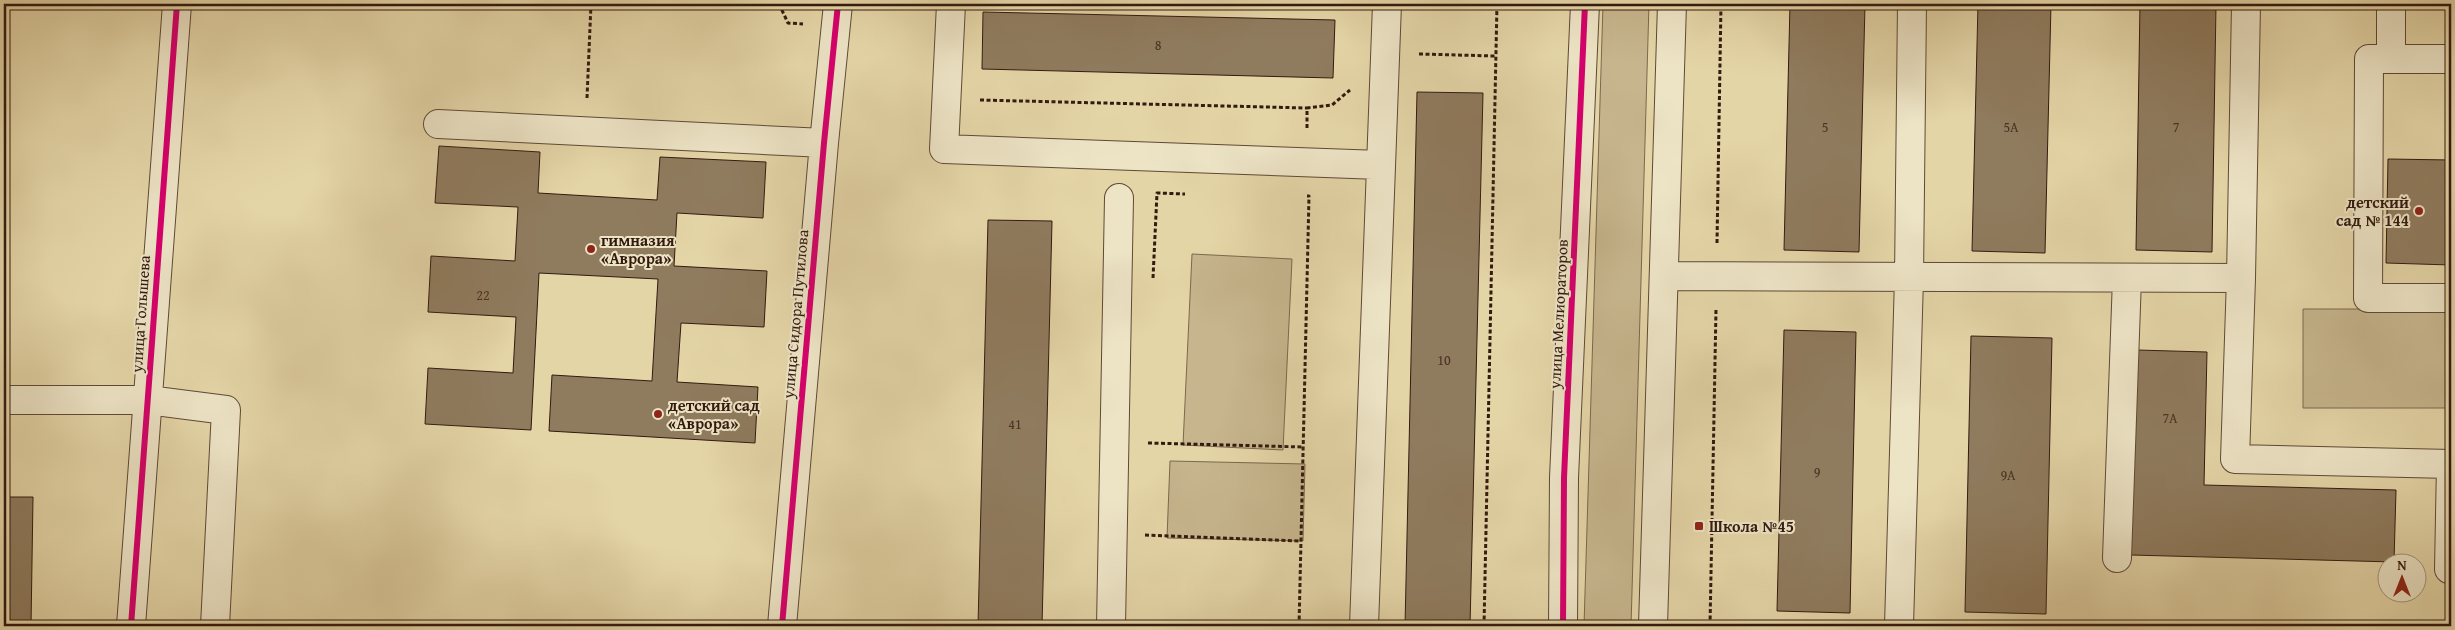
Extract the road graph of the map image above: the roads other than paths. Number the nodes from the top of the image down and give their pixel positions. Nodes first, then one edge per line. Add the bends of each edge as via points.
1 (177, 4) edge
2 (838, 4) edge
3 (951, 4) edge
4 (1387, 4) edge
5 (1585, 4) edge
6 (1672, 4) edge
7 (1912, 4) edge
8 (2246, 4) edge
9 (2392, 4) edge
10 (2391, 59) junction
11 (2451, 59) edge
12 (438, 124) dead end
13 (824, 143) junction
14 (1380, 165) junction
15 (1119, 198) dead end
16 (1664, 276) junction
17 (1909, 278) junction
18 (2127, 278) junction
19 (2241, 278) junction
20 (2451, 298) edge
21 (4, 400) edge
22 (148, 400) junction
23 (2117, 558) dead end
24 (2450, 569) dead end
25 (131, 626) edge
26 (215, 626) edge
27 (782, 626) edge
28 (1111, 626) edge
29 (1364, 626) edge
30 (1563, 626) edge
31 (1653, 626) edge
32 (1899, 626) edge

1 - 22 street, улица Голышева
2 - 13 street, улица Сидора Путилова
3 - 14 street via 944,149
4 - 14 street
5 - 30 street, улица Мелиораторов via 1564,478
6 - 16 street
7 - 17 street
8 - 19 street
9 - 10 street
10 - 11 street
10 - 20 street via 2369,59 2368,298
12 - 13 street
13 - 27 street, улица Сидора Путилова
14 - 29 street
15 - 28 street
16 - 17 street
16 - 31 street
17 - 18 street
17 - 32 street
18 - 19 street
18 - 23 street
19 - 24 street via 2235,459 2451,464
21 - 22 street
22 - 25 street, улица Голышева
22 - 26 street via 226,410

